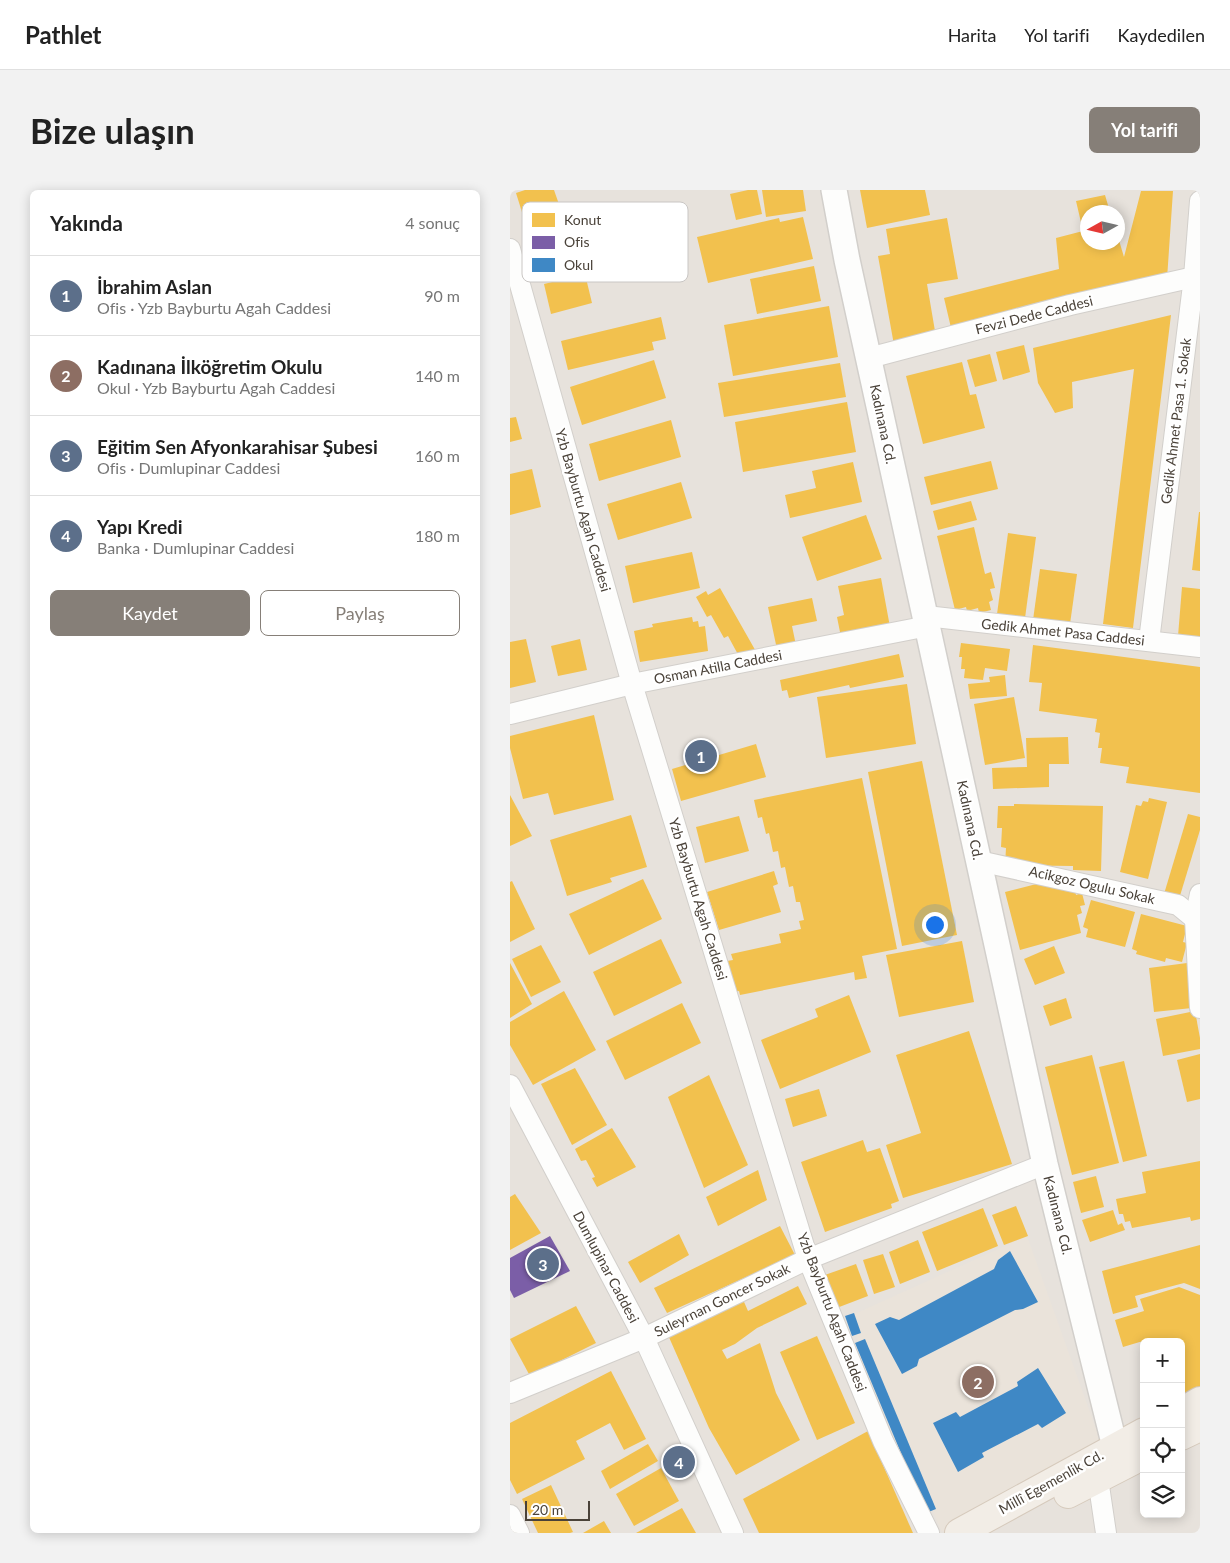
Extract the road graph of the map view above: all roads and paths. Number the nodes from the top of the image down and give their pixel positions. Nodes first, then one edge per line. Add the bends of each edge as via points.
1 (834, 190) edge
2 (1200, 201) edge
3 (510, 249) edge
4 (1197, 277) edge
5 (869, 358) junction
6 (927, 621) junction
7 (1149, 641) junction
8 (1200, 647) edge
9 (632, 684) junction
10 (510, 714) edge
11 (979, 861) junction
12 (1200, 894) edge
13 (1198, 920) edge
14 (1200, 1008) edge
15 (510, 1085) edge
16 (1045, 1164) junction
17 (808, 1259) junction
18 (644, 1338) junction
19 (510, 1393) edge
20 (1200, 1401) edge
21 (1185, 1410) edge
22 (1200, 1427) edge
23 (1140, 1434) edge
24 (1185, 1434) edge
25 (1115, 1447) junction
26 (1140, 1457) edge
27 (1098, 1479) junction
28 (510, 1514) edge
29 (519, 1533) edge
30 (734, 1533) edge
31 (928, 1533) edge
32 (959, 1533) edge
33 (991, 1533) edge
34 (1106, 1533) edge

1 - 5 street, Kadınana Cd.
2 - 4 street, Gedik Ahmet Pasa 1. Sokak
3 - 9 street, Yzb Bayburtu Agah Caddesi
4 - 5 street, Fevzi Dede Caddesi via 1061,308
4 - 7 street, Gedik Ahmet Pasa 1. Sokak
5 - 6 street, Kadınana Cd.
6 - 7 street, Gedik Ahmet Pasa Caddesi
6 - 9 street, Osman Atilla Caddesi
6 - 11 street, Kadınana Cd.
7 - 8 street, Gedik Ahmet Pasa Caddesi
9 - 10 street, Osman Atilla Caddesi
9 - 17 street, Yzb Bayburtu Agah Caddesi
11 - 13 street, Acikgoz Ogulu Sokak via 1178,905
11 - 16 street, Kadınana Cd.
12 - 13 street
13 - 14 street
15 - 18 street, Dumlupinar Caddesi
16 - 17 street, Suleyrnan Goncer Sokak
16 - 25 street, Kadınana Cd.
17 - 18 street, Suleyrnan Goncer Sokak
17 - 31 street, Yzb Bayburtu Agah Caddesi via 883,1441
18 - 19 street, Suleyrnan Goncer Sokak
18 - 30 street, Dumlupinar Caddesi
20 - 21 main road
22 - 24 main road
23 - 25 main road, Millî Egemenlik Cd.
25 - 32 main road, Millî Egemenlik Cd.
26 - 27 main road, Millî Egemenlik Cd.
27 - 33 main road, Millî Egemenlik Cd.
27 - 34 street
28 - 29 street

